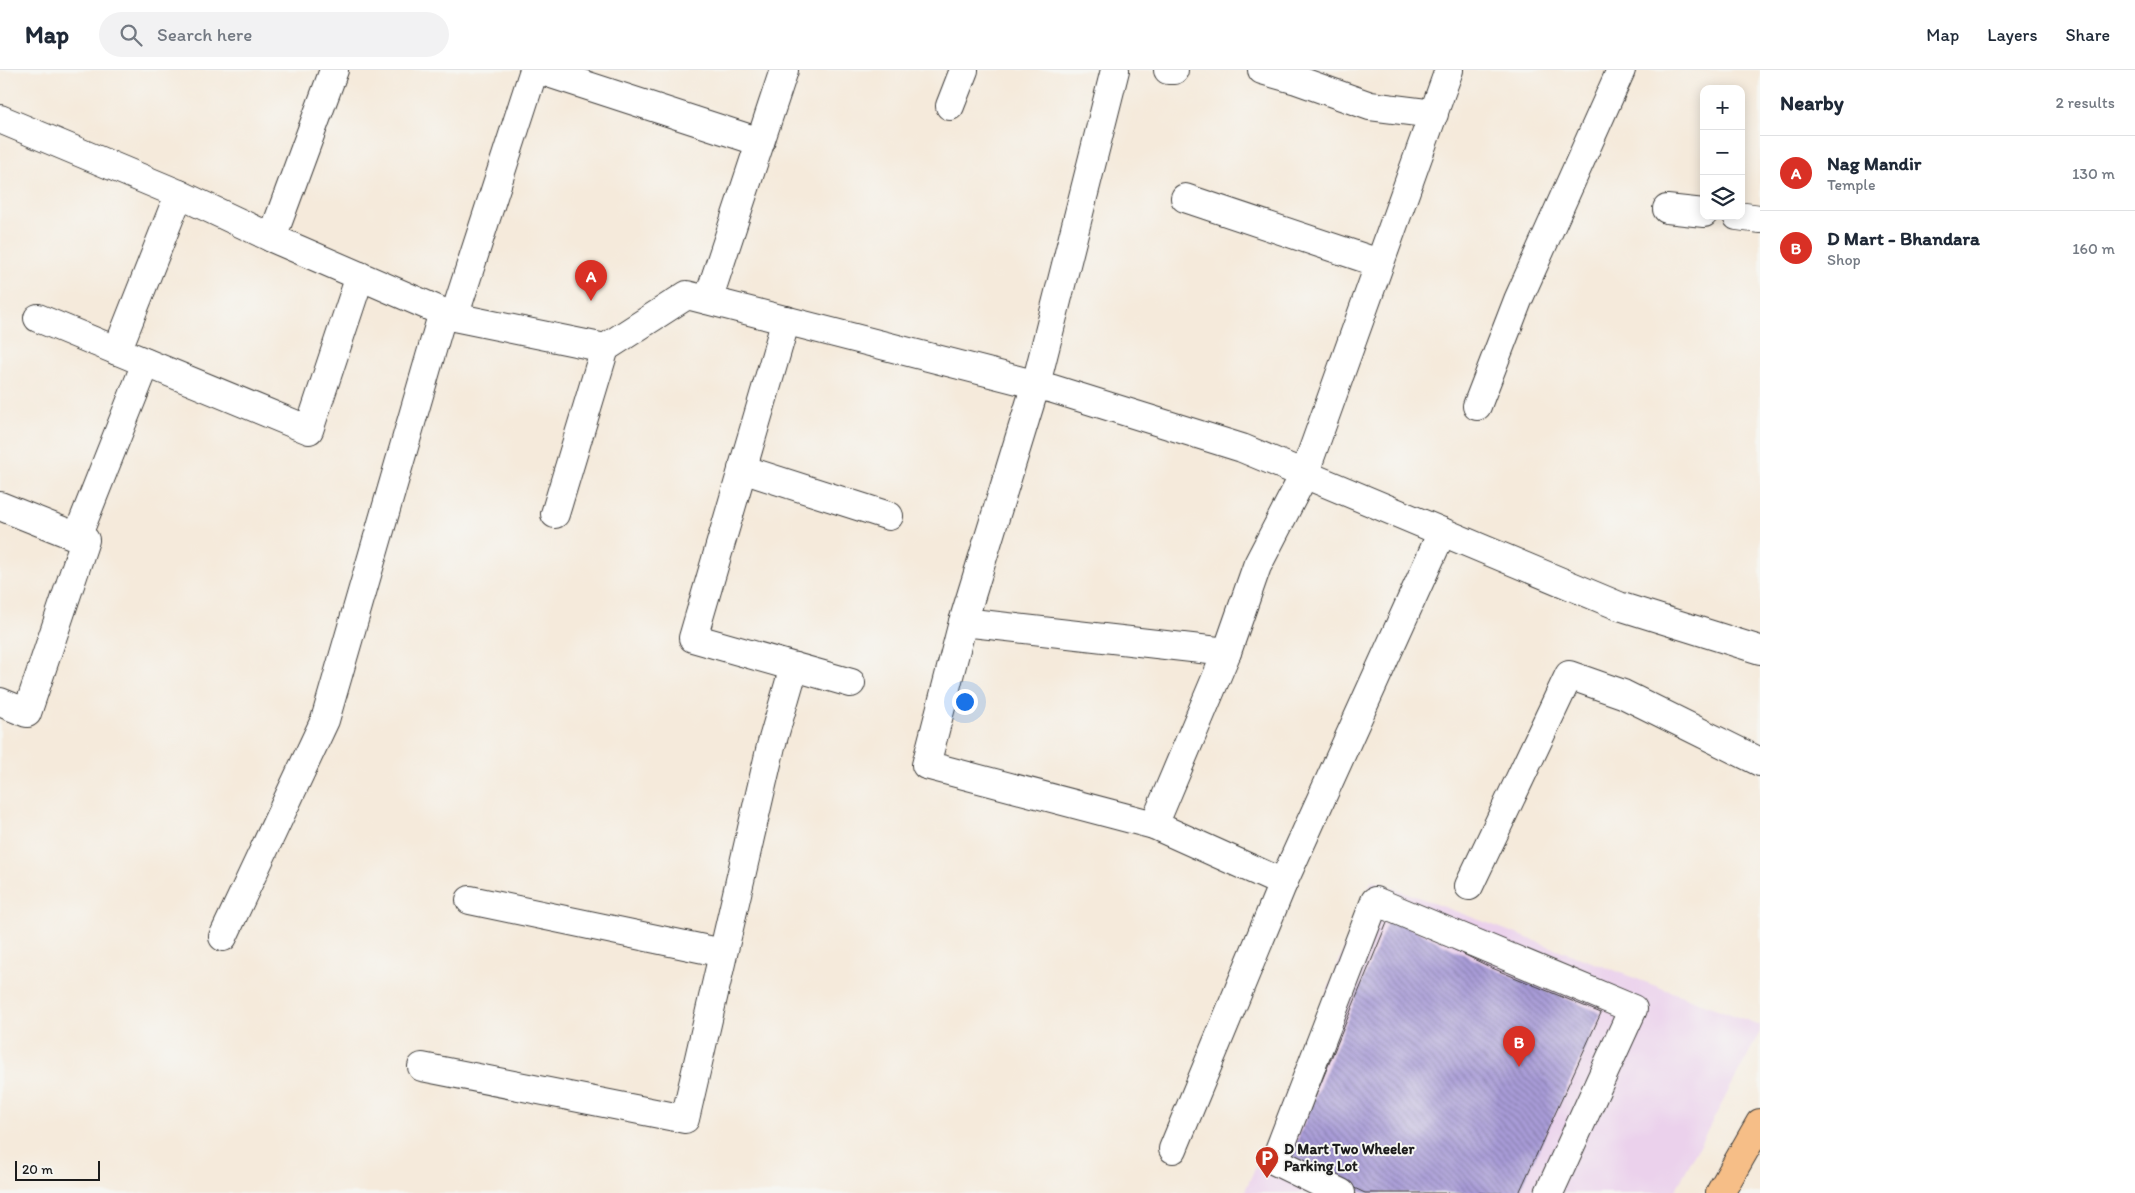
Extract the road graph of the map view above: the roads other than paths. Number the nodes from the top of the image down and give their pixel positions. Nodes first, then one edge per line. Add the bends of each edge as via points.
1 (334, 70) edge
2 (534, 70) edge
3 (539, 70) edge
4 (784, 70) edge
5 (964, 70) edge
6 (1115, 70) edge
7 (1168, 70) edge
8 (1174, 70) edge
9 (1262, 70) edge
10 (1449, 70) edge
11 (1621, 70) edge
12 (950, 106) dead end
13 (1434, 114) junction
14 (0, 119) edge
15 (760, 142) junction
16 (178, 194) junction
17 (1185, 198) dead end
18 (1667, 209) dead end
19 (1700, 213) edge
20 (1745, 217) edge
21 (1760, 219) edge
22 (272, 238) junction
23 (1379, 263) junction
24 (360, 276) junction
25 (708, 300) junction
26 (449, 315) junction
27 (38, 318) dead end
28 (786, 320) junction
29 (605, 348) junction
30 (117, 351) junction
31 (146, 363) junction
32 (1036, 384) junction
33 (1477, 406) dead end
34 (742, 469) junction
35 (1304, 475) junction
36 (0, 506) edge
37 (555, 514) dead end
38 (889, 516) dead end
39 (1442, 532) junction
40 (76, 537) junction
41 (963, 622) junction
42 (1760, 650) edge
43 (1227, 652) junction
44 (794, 667) junction
45 (852, 683) dead end
46 (0, 702) edge
47 (1760, 762) edge
48 (1154, 825) junction
49 (1282, 883) junction
50 (1469, 886) dead end
51 (470, 900) dead end
52 (223, 937) dead end
53 (723, 953) junction
54 (422, 1067) dead end
55 (1760, 1123) edge
56 (1173, 1149) dead end
57 (1341, 1193) edge
58 (1549, 1193) edge
59 (1720, 1193) edge

1 - 22 street
2 - 26 street
3 - 15 street
4 - 15 street
5 - 12 street
6 - 32 street
7 - 8 street
9 - 13 street via 1370,106
10 - 13 street
11 - 33 street via 1518,300
13 - 23 street
14 - 16 street
15 - 25 street
16 - 22 street
16 - 30 street
17 - 23 street
18 - 19 street
20 - 21 street
22 - 24 street
23 - 35 street
24 - 26 street
24 - 31 street via 309,430
25 - 28 street
25 - 29 street via 687,295
26 - 29 street
26 - 52 street via 325,720
27 - 30 street
28 - 32 street
28 - 34 street
29 - 37 street
30 - 31 street
31 - 40 street
32 - 35 street via 1242,448
32 - 41 street
34 - 38 street
34 - 44 street via 693,638
35 - 39 street
35 - 43 street via 1257,566
36 - 40 street
39 - 42 street via 1619,606
39 - 49 street
40 - 46 street via 85,540 26,713
41 - 43 street
41 - 48 street via 926,765
43 - 48 street
44 - 45 street
44 - 53 street via 771,746
47 - 50 street via 1623,694 1569,676
48 - 49 street
49 - 56 street
51 - 53 street
53 - 54 street via 685,1119
55 - 59 main road
57 - 58 street via 1275,1160 1375,901 1633,1009

